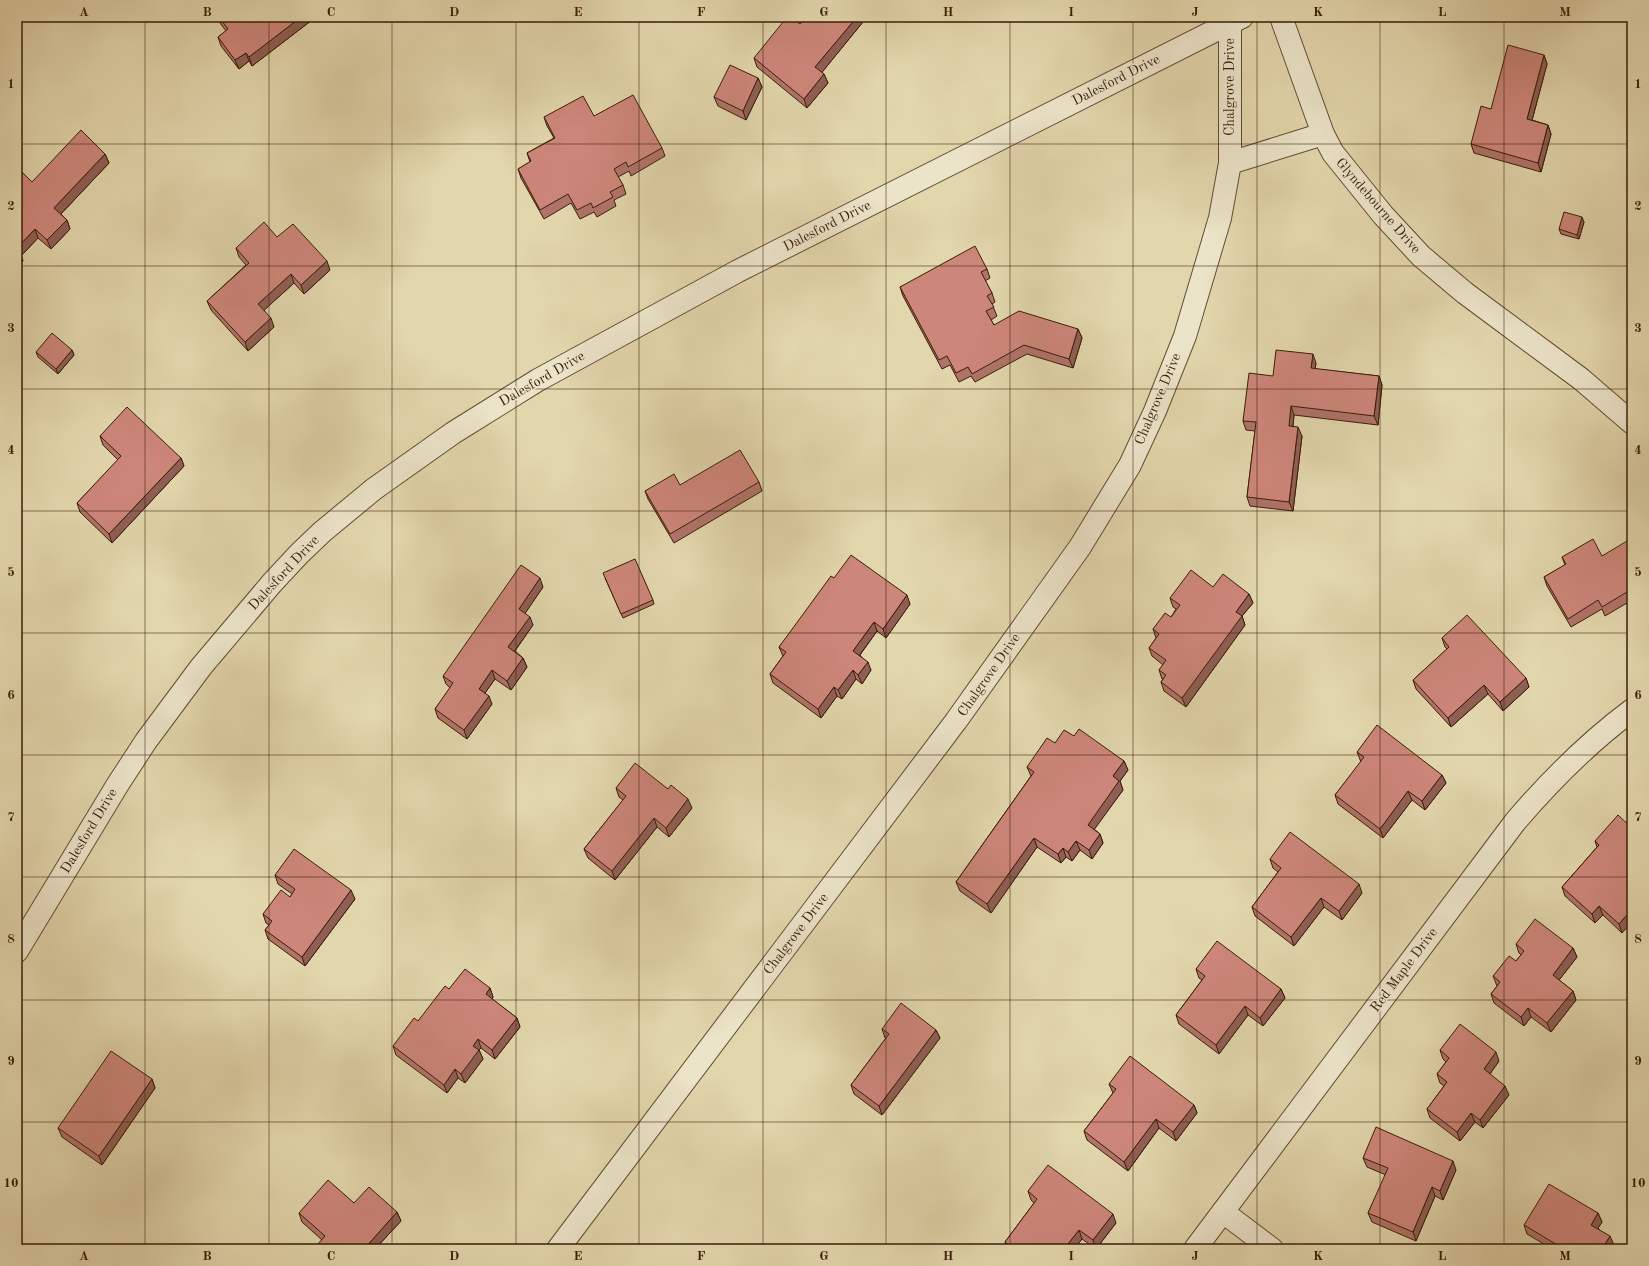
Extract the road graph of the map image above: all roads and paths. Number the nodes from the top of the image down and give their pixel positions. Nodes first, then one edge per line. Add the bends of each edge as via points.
1 (1281, 17) edge
2 (1234, 19) edge
3 (1323, 134) junction
4 (1230, 163) junction
5 (1632, 423) edge
6 (1632, 710) edge
7 (17, 951) edge
8 (1223, 1212) junction
9 (558, 1249) edge
10 (1195, 1249) edge
11 (1272, 1249) edge

1 - 3 street, Glyndebourne Drive
2 - 4 street, Chalgrove Drive
2 - 7 street, Dalesford Drive via 738,271 538,380 452,432 374,489 299,554 201,667 146,741 118,784
3 - 4 street
3 - 5 street, Glyndebourne Drive via 1333,153 1355,182 1422,256 1465,293 1581,379
4 - 9 street, Chalgrove Drive via 1220,218 1185,336 1130,465 1080,547 956,721
6 - 8 street, Red Maple Drive via 1580,754 1515,822
8 - 10 street, Red Maple Drive
8 - 11 street

